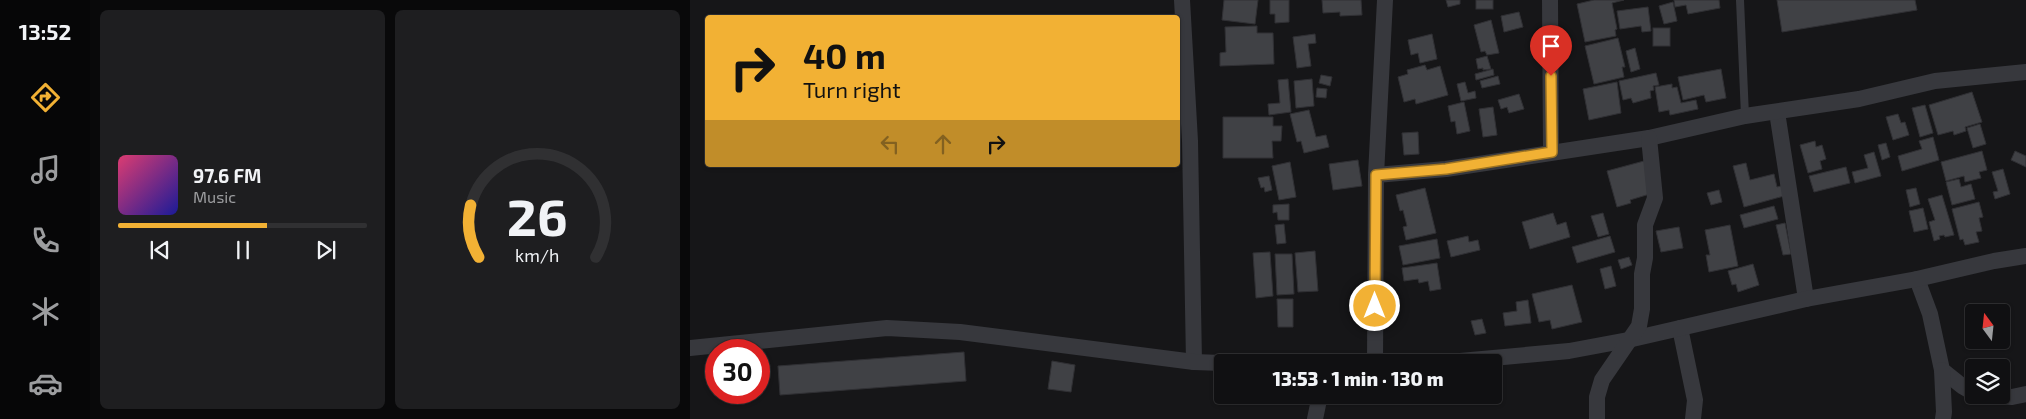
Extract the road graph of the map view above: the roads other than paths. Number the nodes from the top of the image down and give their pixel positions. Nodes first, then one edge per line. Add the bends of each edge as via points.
1 (1182, 0) edge
2 (1385, 0) edge
3 (1550, 0) edge
4 (1740, 0) edge
5 (2026, 72) edge
6 (1776, 112) junction
7 (1745, 116) junction
8 (1649, 138) junction
9 (1552, 152) junction
10 (1376, 175) junction
11 (2026, 256) edge
12 (1917, 279) junction
13 (1806, 299) junction
14 (1680, 328) junction
15 (1628, 340) junction
16 (690, 348) edge
17 (1375, 354) edge
18 (1502, 357) edge
19 (1194, 362) junction
20 (1214, 363) edge
21 (1942, 370) junction
22 (1965, 388) edge
23 (2026, 394) edge
24 (2010, 397) edge
25 (1318, 404) edge
26 (1315, 419) edge
27 (1597, 419) edge
28 (1693, 419) edge
29 (1943, 419) edge

1 - 19 street via 1190,141
2 - 10 street
3 - 9 street
4 - 7 lane
5 - 6 street via 1935,81 1859,99
6 - 7 street
6 - 13 street
7 - 8 street
8 - 9 street
8 - 15 street via 1655,198 1645,225 1639,326
9 - 10 street via 1446,169
10 - 17 street
11 - 12 street
12 - 13 street
12 - 21 street via 1930,314
13 - 14 street
14 - 15 street
14 - 28 street via 1695,400
15 - 18 street via 1569,351
15 - 27 street via 1602,380
16 - 19 street via 887,328 960,332
19 - 20 street
21 - 22 street
21 - 29 street
23 - 24 street
25 - 26 street

